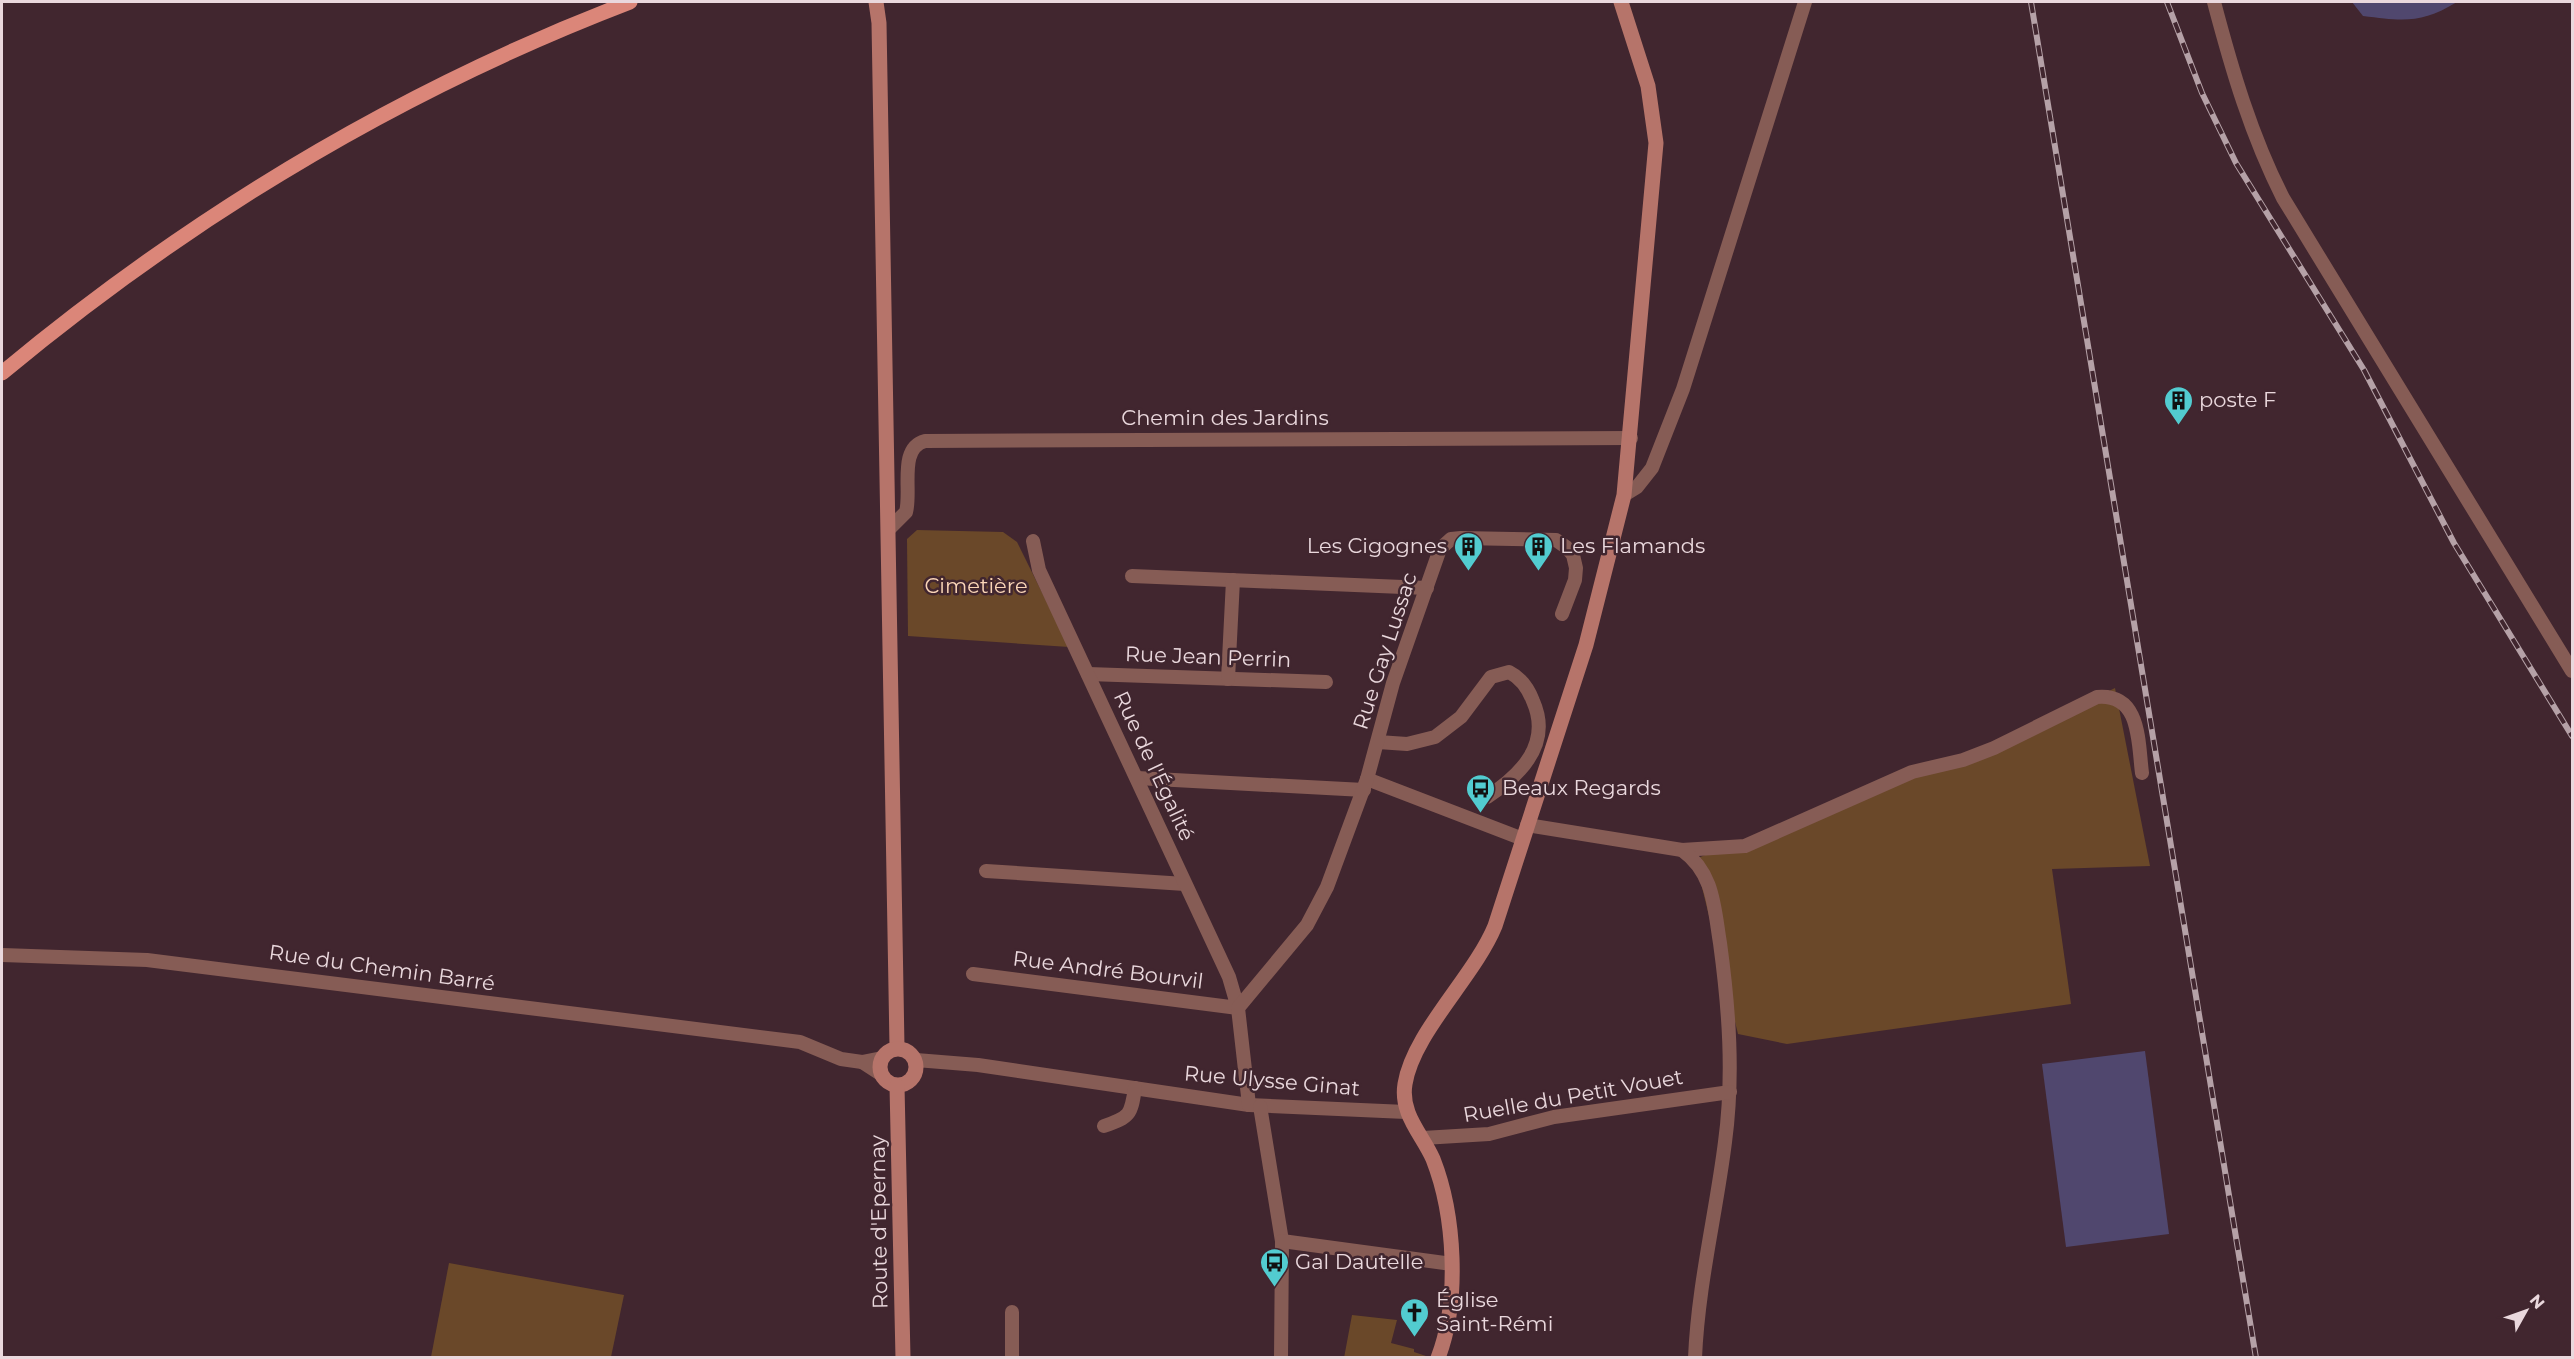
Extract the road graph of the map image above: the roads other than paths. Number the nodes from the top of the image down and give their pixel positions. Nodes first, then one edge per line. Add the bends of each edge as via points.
1 (630, 2) edge
2 (876, 2) edge
3 (881, 2) edge
4 (1621, 2) edge
5 (1805, 2) edge
6 (2214, 2) edge
7 (879, 23) junction
8 (2, 373) edge
9 (1631, 438) junction
10 (1624, 495) junction
11 (888, 530) junction
12 (1033, 541) dead end
13 (1132, 576) dead end
14 (1233, 580) junction
15 (1427, 588) junction
16 (1562, 614) dead end
17 (2572, 671) edge
18 (1088, 674) junction
19 (1228, 679) junction
20 (1326, 682) dead end
21 (1378, 742) junction
22 (2142, 773) dead end
23 (1137, 778) junction
24 (1365, 785) junction
25 (1487, 797) dead end
26 (1525, 832) junction
27 (1682, 850) junction
28 (986, 872) dead end
29 (1185, 884) junction
30 (2, 955) edge
31 (973, 974) dead end
32 (1238, 1008) junction
33 (897, 1047) junction
34 (882, 1058) junction
35 (916, 1060) junction
36 (862, 1062) junction
37 (882, 1075) junction
38 (897, 1086) junction
39 (1135, 1088) junction
40 (1730, 1092) junction
41 (1255, 1105) junction
42 (1406, 1112) junction
43 (1104, 1126) dead end
44 (1423, 1138) junction
45 (1282, 1241) junction
46 (1452, 1264) junction
47 (1012, 1312) dead end
48 (903, 1358) edge
49 (1012, 1358) edge
50 (1281, 1358) edge
51 (1438, 1358) edge
52 (1695, 1358) edge

1 - 8 main road via 453,77 304,157 173,241 77,311
2 - 7 main road
3 - 7 main road
4 - 9 main road via 1648,86 1656,143
5 - 10 street via 1683,389 1652,468 1637,487
6 - 17 street via 2238,92 2283,198
7 - 11 main road
9 - 10 main road
9 - 11 street, Chemin des Jardins via 925,441 910,452 906,512
10 - 26 main road via 1586,645
11 - 33 main road
12 - 18 street, Rue de l'Égalité via 1040,570
13 - 14 street
14 - 15 street
14 - 19 street
15 - 16 street, Rue Gay Lussac via 1440,549 1451,539 1556,540 1573,555 1576,568
15 - 21 street, Rue Gay Lussac via 1393,683
18 - 19 street, Rue Jean Perrin
18 - 23 street, Rue de l'Égalité
19 - 20 street, Rue Jean Perrin
21 - 24 street, Rue Gay Lussac
21 - 25 street via 1407,744 1435,737 1461,717 1491,677 1509,672 1521,680 1532,697 1538,737 1523,769
22 - 27 street via 2136,720 2131,711 2110,696 2097,697 1994,748 1912,772 1757,842 1725,849
23 - 24 street
23 - 29 street, Rue de l'Égalité
24 - 26 street
24 - 32 street, Rue Gay Lussac via 1319,905 1293,943
26 - 27 street
26 - 42 main road via 1490,938 1413,1059 1404,1084
27 - 40 street via 1700,864 1708,883 1728,1000
28 - 29 street
29 - 32 street, Rue de l'Égalité
30 - 36 street, Rue du Chemin Barré via 147,960 800,1042 842,1059
31 - 32 street, Rue André Bourvil
32 - 41 street, Rue de l'Égalité
33 - 34 main road
33 - 35 main road via 913,1054
34 - 36 street
34 - 37 main road
35 - 38 main road via 912,1078
35 - 39 street, Rue Ulysse Ginat
36 - 37 street
37 - 38 main road
38 - 48 main road, Route d'Epernay
39 - 41 street, Rue Ulysse Ginat
39 - 43 street via 1128,1116
40 - 44 street, Ruelle du Petit Vouet via 1554,1117 1489,1134
40 - 52 street
41 - 42 street, Rue Ulysse Ginat
41 - 45 street, Rue de l'Égalité
42 - 44 main road
44 - 46 main road via 1434,1161 1444,1201
45 - 46 street
45 - 50 street, Rue de l'Égalité
46 - 51 main road via 1446,1326
47 - 49 street

